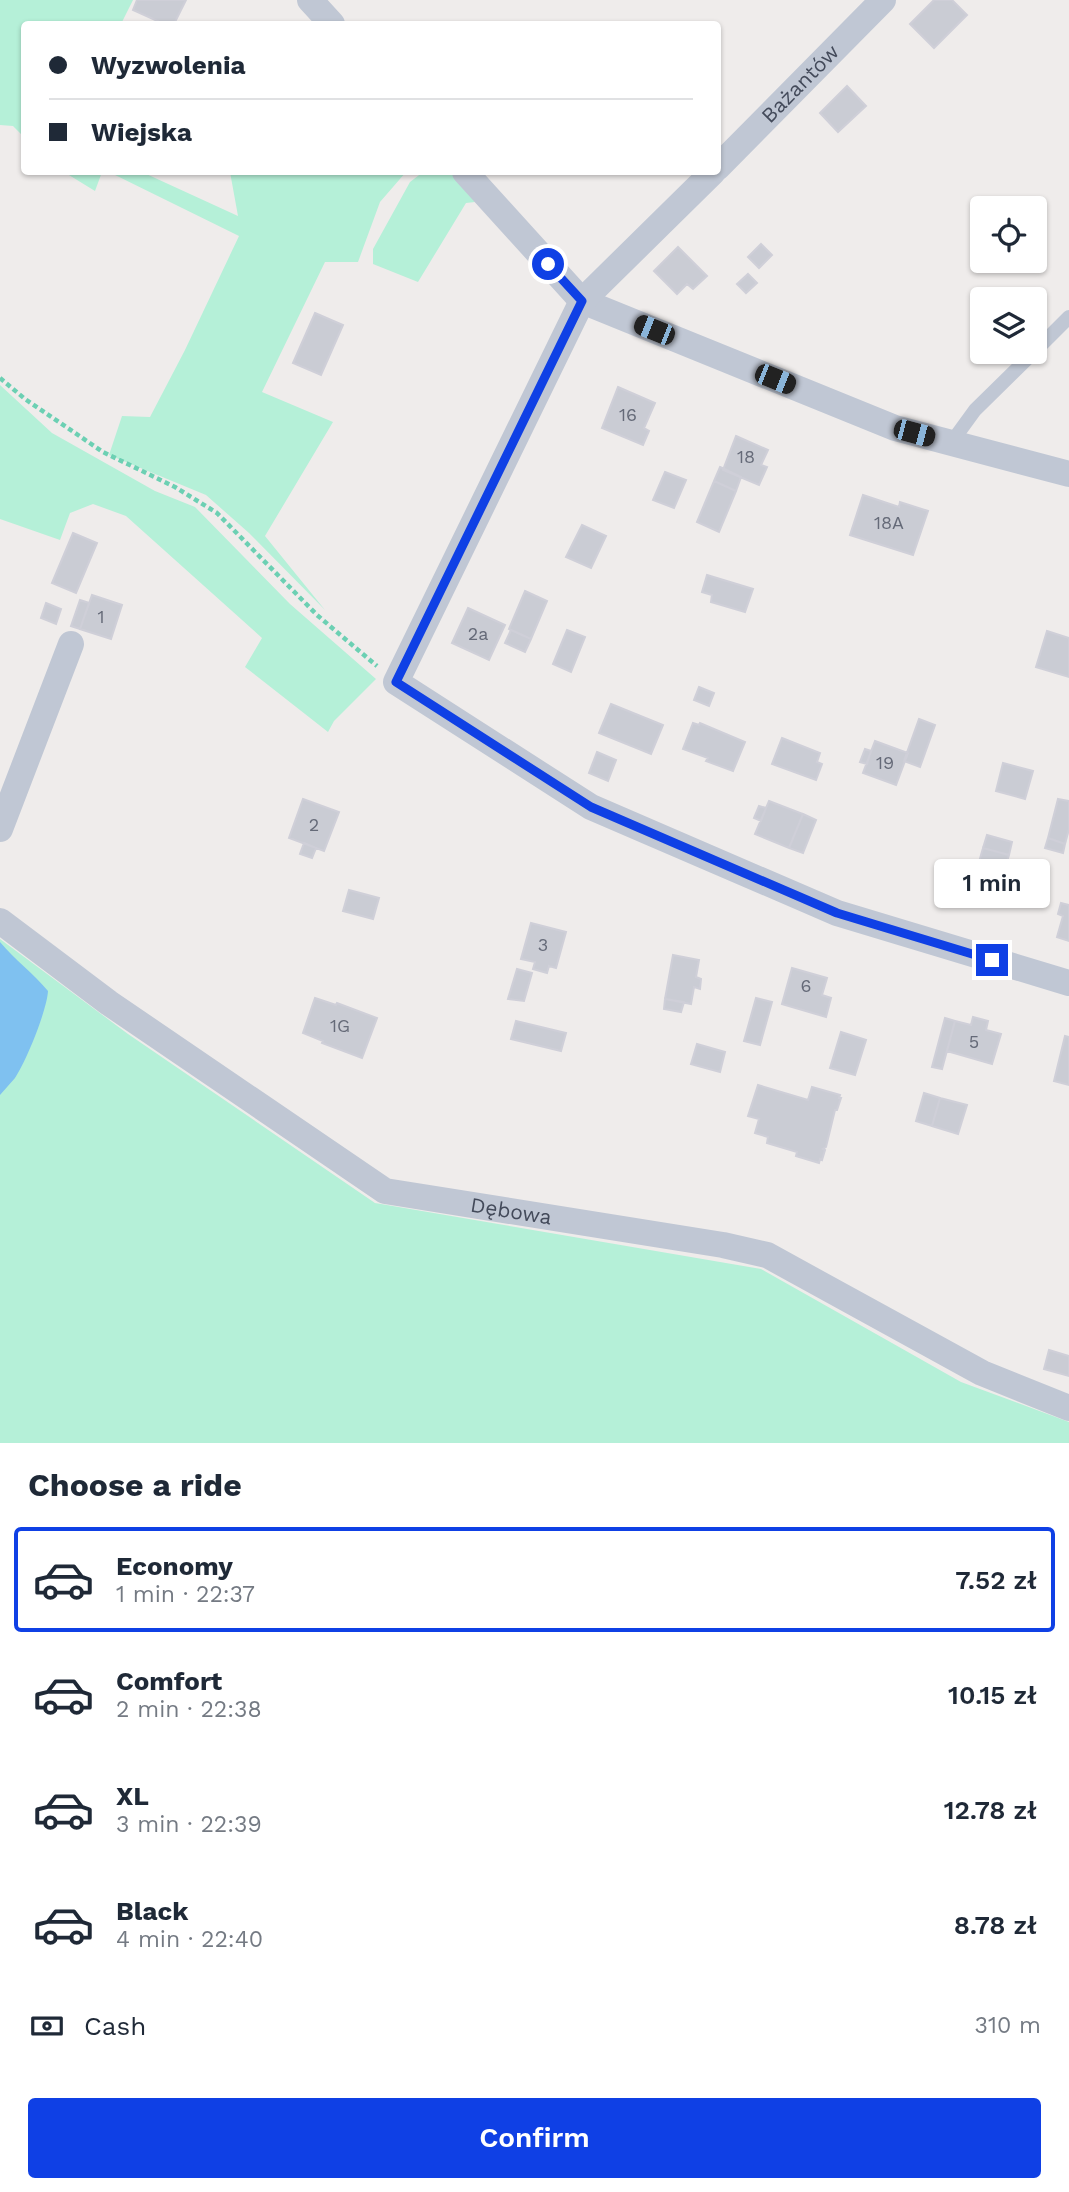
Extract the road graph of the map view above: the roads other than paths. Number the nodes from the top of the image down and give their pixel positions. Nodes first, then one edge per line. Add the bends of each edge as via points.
1 (310, 0) edge
2 (883, 0) edge
3 (329, 21) edge
4 (721, 164) edge
5 (468, 175) edge
6 (710, 175) edge
7 (582, 301) junction
8 (1069, 317) edge
9 (1047, 339) edge
10 (1022, 364) edge
11 (951, 443) junction
12 (1069, 474) edge
13 (71, 644) dead end
14 (0, 829) edge
15 (0, 921) edge
16 (1069, 983) edge
17 (1069, 1408) edge

1 - 3 street
2 - 4 street, Bażantów
5 - 7 street
6 - 7 street
7 - 11 street via 895,428
7 - 16 street via 396,682 591,807 837,913
8 - 9 lane
10 - 11 lane via 975,411
11 - 12 street
13 - 14 street
15 - 17 street, Dębowa via 109,1003 385,1191 767,1255 982,1373

